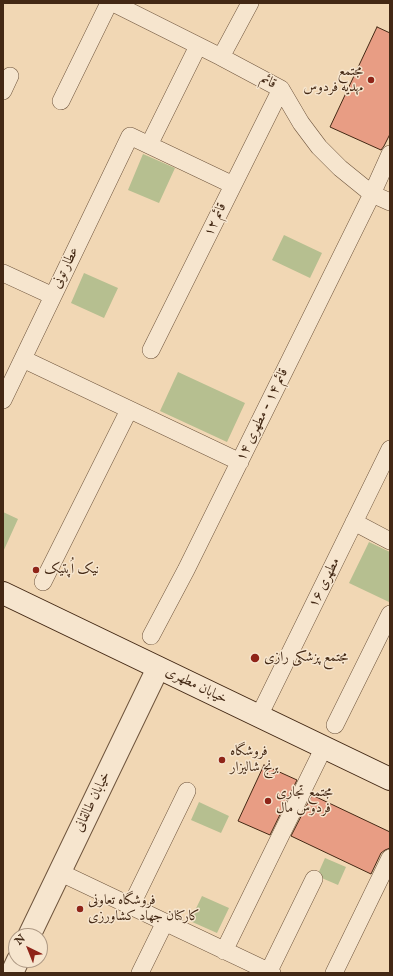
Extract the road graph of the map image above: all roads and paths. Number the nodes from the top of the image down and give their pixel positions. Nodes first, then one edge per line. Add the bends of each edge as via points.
1 (109, 3) edge
2 (112, 3) edge
3 (250, 3) edge
4 (198, 46) junction
5 (220, 57) junction
6 (10, 76) dead end
7 (281, 90) junction
8 (3, 91) edge
9 (61, 101) dead end
10 (149, 145) junction
11 (390, 154) edge
12 (233, 185) junction
13 (372, 194) junction
14 (390, 202) edge
15 (3, 273) edge
16 (53, 296) junction
17 (151, 350) dead end
18 (23, 359) junction
19 (3, 400) edge
20 (129, 410) junction
21 (390, 449) edge
22 (240, 462) junction
23 (354, 522) junction
24 (390, 541) edge
25 (43, 582) dead end
26 (3, 593) edge
27 (390, 614) edge
28 (151, 636) dead end
29 (158, 668) junction
30 (259, 716) junction
31 (335, 724) dead end
32 (324, 747) junction
33 (390, 779) edge
34 (187, 791) dead end
35 (390, 858) edge
36 (59, 872) junction
37 (314, 879) dead end
38 (131, 906) junction
39 (165, 922) junction
40 (33, 928) edge
41 (224, 951) junction
42 (140, 973) edge
43 (269, 973) edge
44 (334, 973) edge

1 - 9 street
2 - 4 street, قائم
3 - 5 street
4 - 5 street, قائم
4 - 10 street
5 - 7 street, قائم
6 - 8 street
7 - 12 street, قائم ۱۲
7 - 13 street, قائم via 319,147
10 - 12 street
10 - 16 street, عطار تونی via 130,136
11 - 13 street, قائم ۱۴ - مطهری ۱۴
12 - 17 street, قائم ۱۲
13 - 14 street, قائم
13 - 22 street, قائم ۱۴ - مطهری ۱۴
15 - 16 street
16 - 18 street, عطار تونی
18 - 19 street, عطار تونی
18 - 20 street
20 - 22 street
20 - 25 street
21 - 23 street, مطهری ۱۶
22 - 28 street, قائم ۱۴ - مطهری ۱۴
23 - 24 street
23 - 30 street, مطهری ۱۶
26 - 29 main road, خیابان مطهری
27 - 31 street
29 - 30 main road, خیابان مطهری
29 - 36 main road, خیابان طالقانی
30 - 32 main road, خیابان مطهری
32 - 33 main road, خیابان مطهری
32 - 41 street
34 - 38 street
35 - 44 street
36 - 38 street
36 - 40 main road, خیابان طالقانی
37 - 43 street
38 - 39 street
39 - 41 street
39 - 42 street
41 - 43 street

